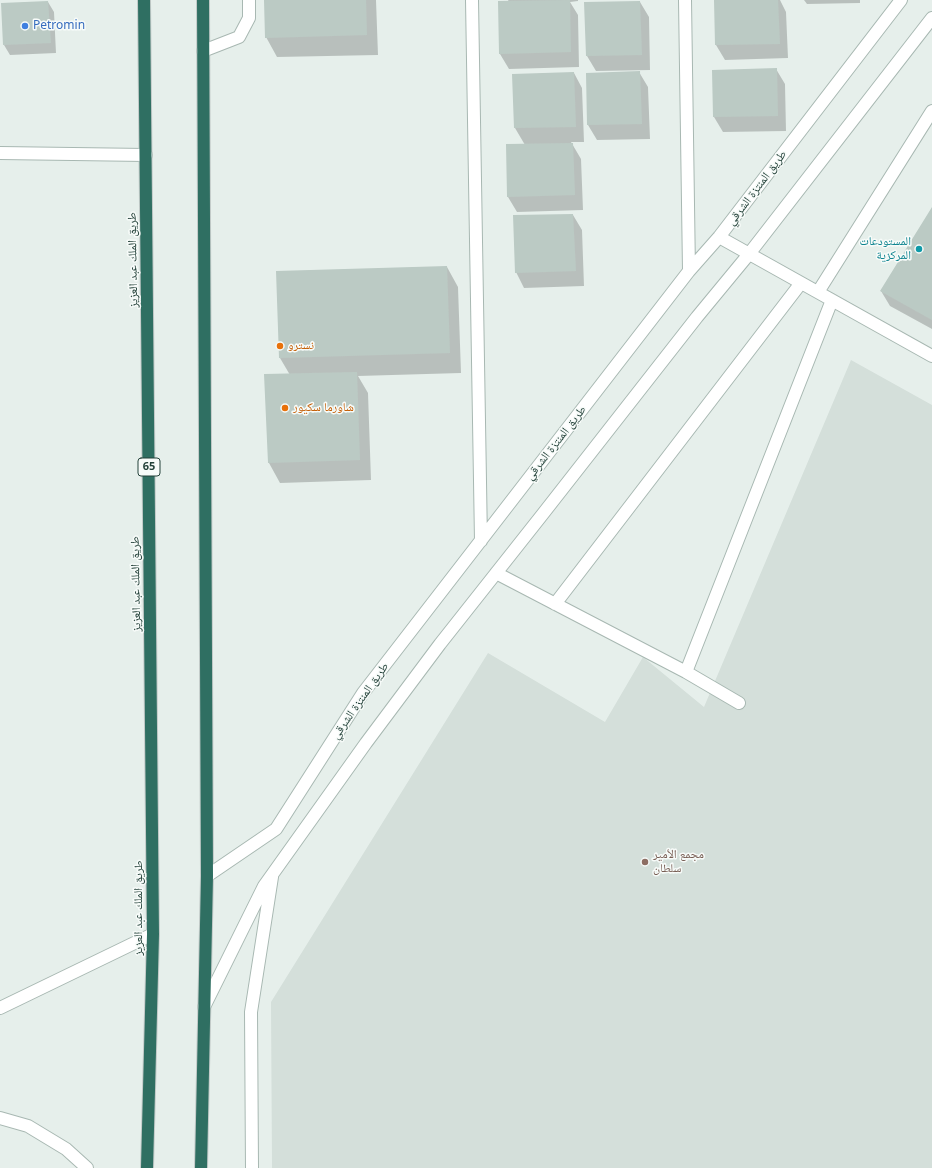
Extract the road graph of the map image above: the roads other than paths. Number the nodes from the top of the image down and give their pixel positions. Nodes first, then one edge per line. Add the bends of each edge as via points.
1 (144, 0) edge
2 (203, 0) edge
3 (248, 0) edge
4 (472, 0) edge
5 (685, 0) edge
6 (901, 0) edge
7 (891, 6) edge
8 (932, 18) edge
9 (204, 51) junction
10 (932, 111) edge
11 (0, 154) edge
12 (146, 154) junction
13 (719, 237) junction
14 (749, 254) junction
15 (688, 271) junction
16 (801, 283) junction
17 (818, 292) junction
18 (832, 300) junction
19 (932, 356) edge
20 (481, 541) junction
21 (496, 573) junction
22 (555, 604) junction
23 (686, 672) junction
24 (739, 704) dead end
25 (273, 873) junction
26 (207, 876) junction
27 (153, 934) junction
28 (204, 1007) junction
29 (0, 1008) edge
30 (0, 1118) edge
31 (87, 1168) edge
32 (148, 1168) edge
33 (201, 1168) edge
34 (252, 1168) edge

1 - 12 highway, طريق الملك عبد العزيز / 65
2 - 9 highway
3 - 9 street via 249,18 239,37
4 - 20 street
5 - 15 street
6 - 7 street, طريق المنتزة الشرقي
7 - 13 street, طريق المنتزة الشرقي
8 - 14 street
9 - 26 highway
10 - 17 street
11 - 12 street
12 - 27 highway, طريق الملك عبد العزيز / 65
13 - 14 street
13 - 15 street, طريق المنتزة الشرقي
14 - 16 street
14 - 21 street
15 - 20 street, طريق المنتزة الشرقي
16 - 17 street
16 - 22 street
17 - 18 street
18 - 19 street
18 - 23 street
20 - 26 street, طريق المنتزة الشرقي via 363,693 276,829
21 - 22 street
21 - 25 street via 435,650
22 - 23 street
23 - 24 street
25 - 28 street via 264,886
25 - 34 street via 251,1012
26 - 28 highway
27 - 29 street
27 - 32 highway, طريق الملك عبد العزيز
28 - 33 highway
30 - 31 street via 28,1126 66,1149

